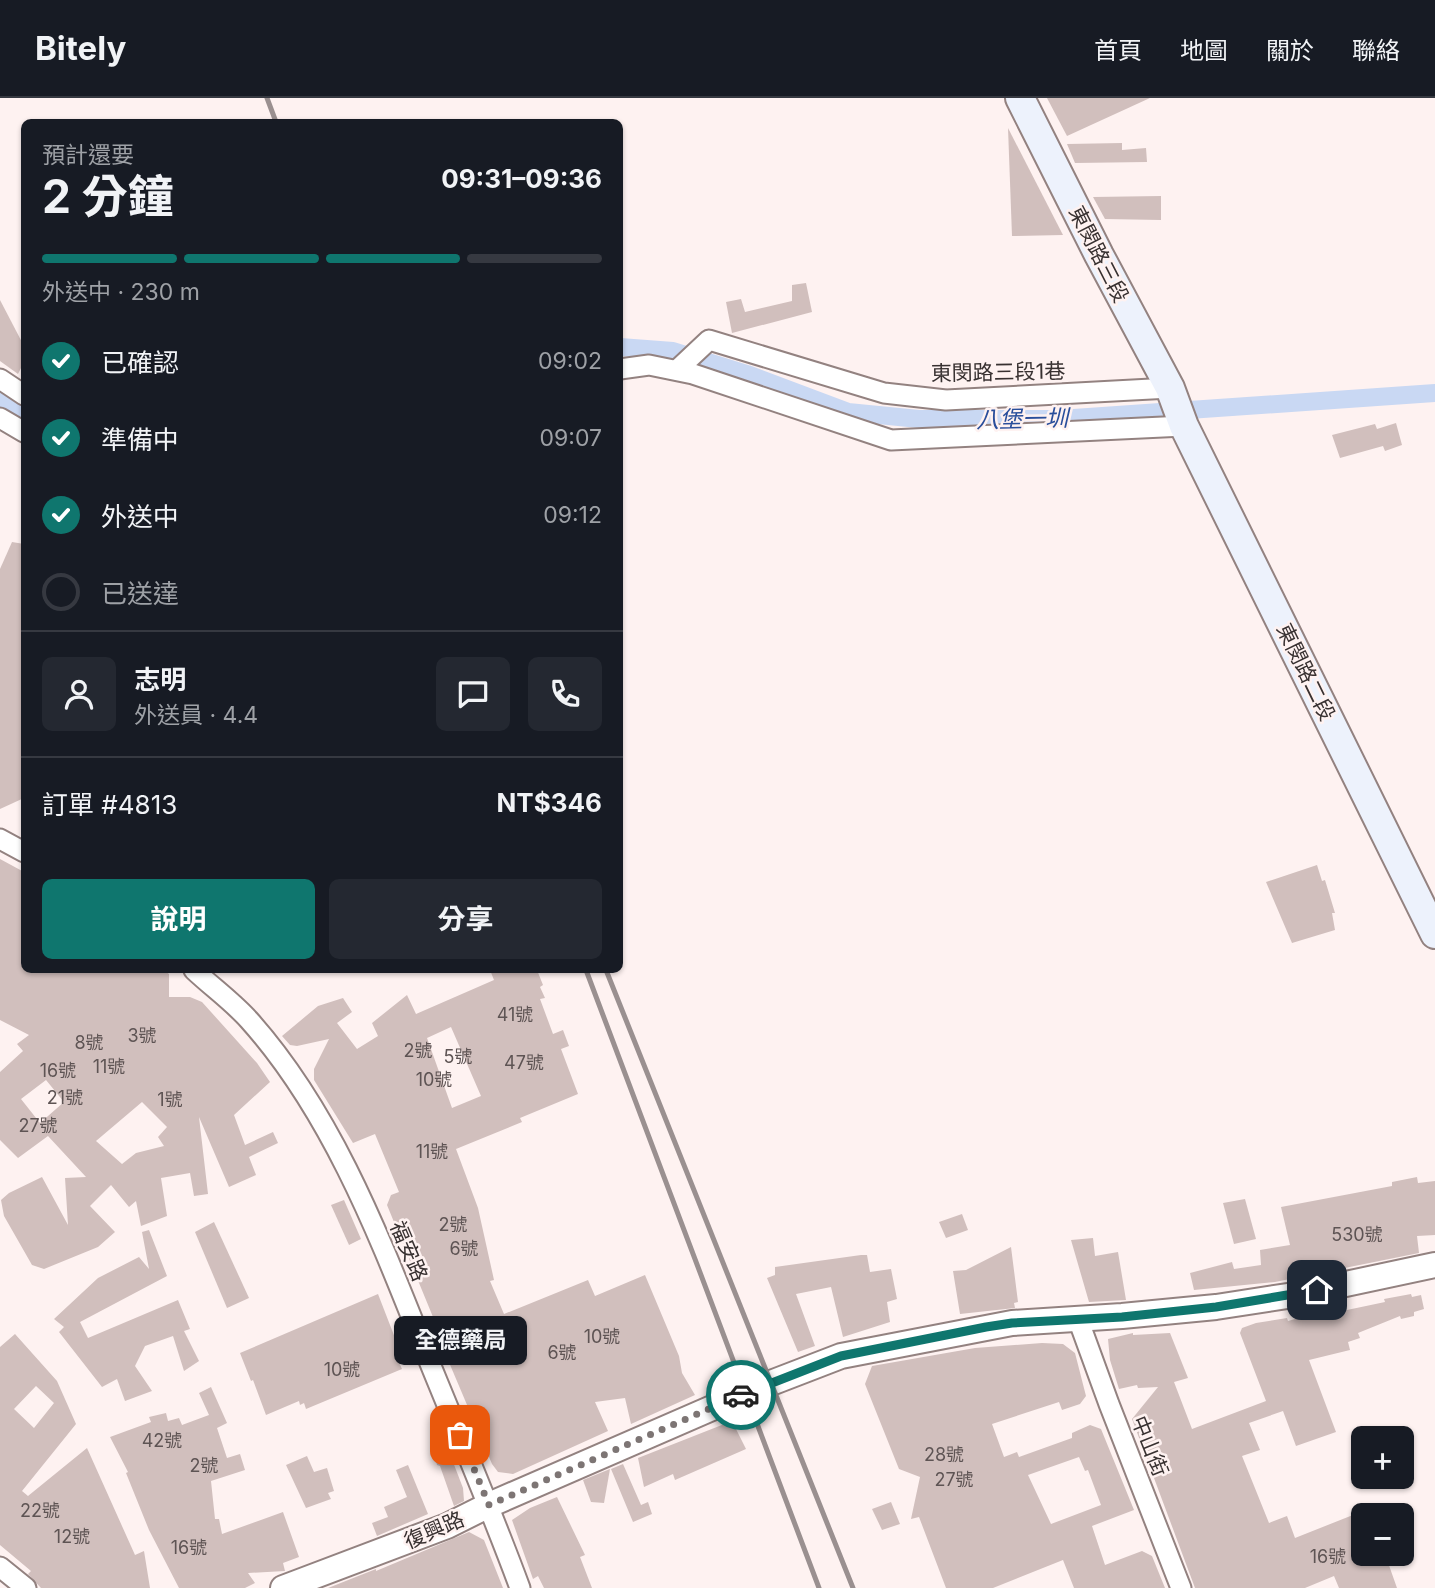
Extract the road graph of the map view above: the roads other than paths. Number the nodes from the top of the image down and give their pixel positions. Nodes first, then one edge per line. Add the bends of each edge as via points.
1 (1020, 98) edge
2 (623, 369) edge
3 (677, 370) junction
4 (0, 379) edge
5 (21, 393) edge
6 (1177, 408) junction
7 (0, 418) edge
8 (21, 430) edge
9 (0, 839) edge
10 (21, 850) edge
11 (1435, 934) edge
12 (197, 973) edge
13 (1435, 1265) edge
14 (1078, 1319) junction
15 (489, 1505) junction
16 (0, 1567) edge
17 (26, 1588) edge
18 (283, 1588) edge
19 (520, 1588) edge
20 (1181, 1588) edge

1 - 6 main road, 東閔路三段
2 - 3 street via 649,365
3 - 6 street via 891,440
3 - 6 street, 東閔路三段1巷 via 709,340 884,393 946,400
4 - 5 street
6 - 11 main road, 東閔路二段
7 - 8 street
9 - 10 street
12 - 15 street, 福安路 via 249,1020 288,1071 336,1148 386,1251
13 - 14 street, 復興路 via 1216,1307
14 - 15 street, 復興路 via 1012,1323 841,1356
14 - 20 street, 中山街
15 - 18 street, 復興路 via 447,1526
15 - 19 street, 福安路
16 - 17 street

